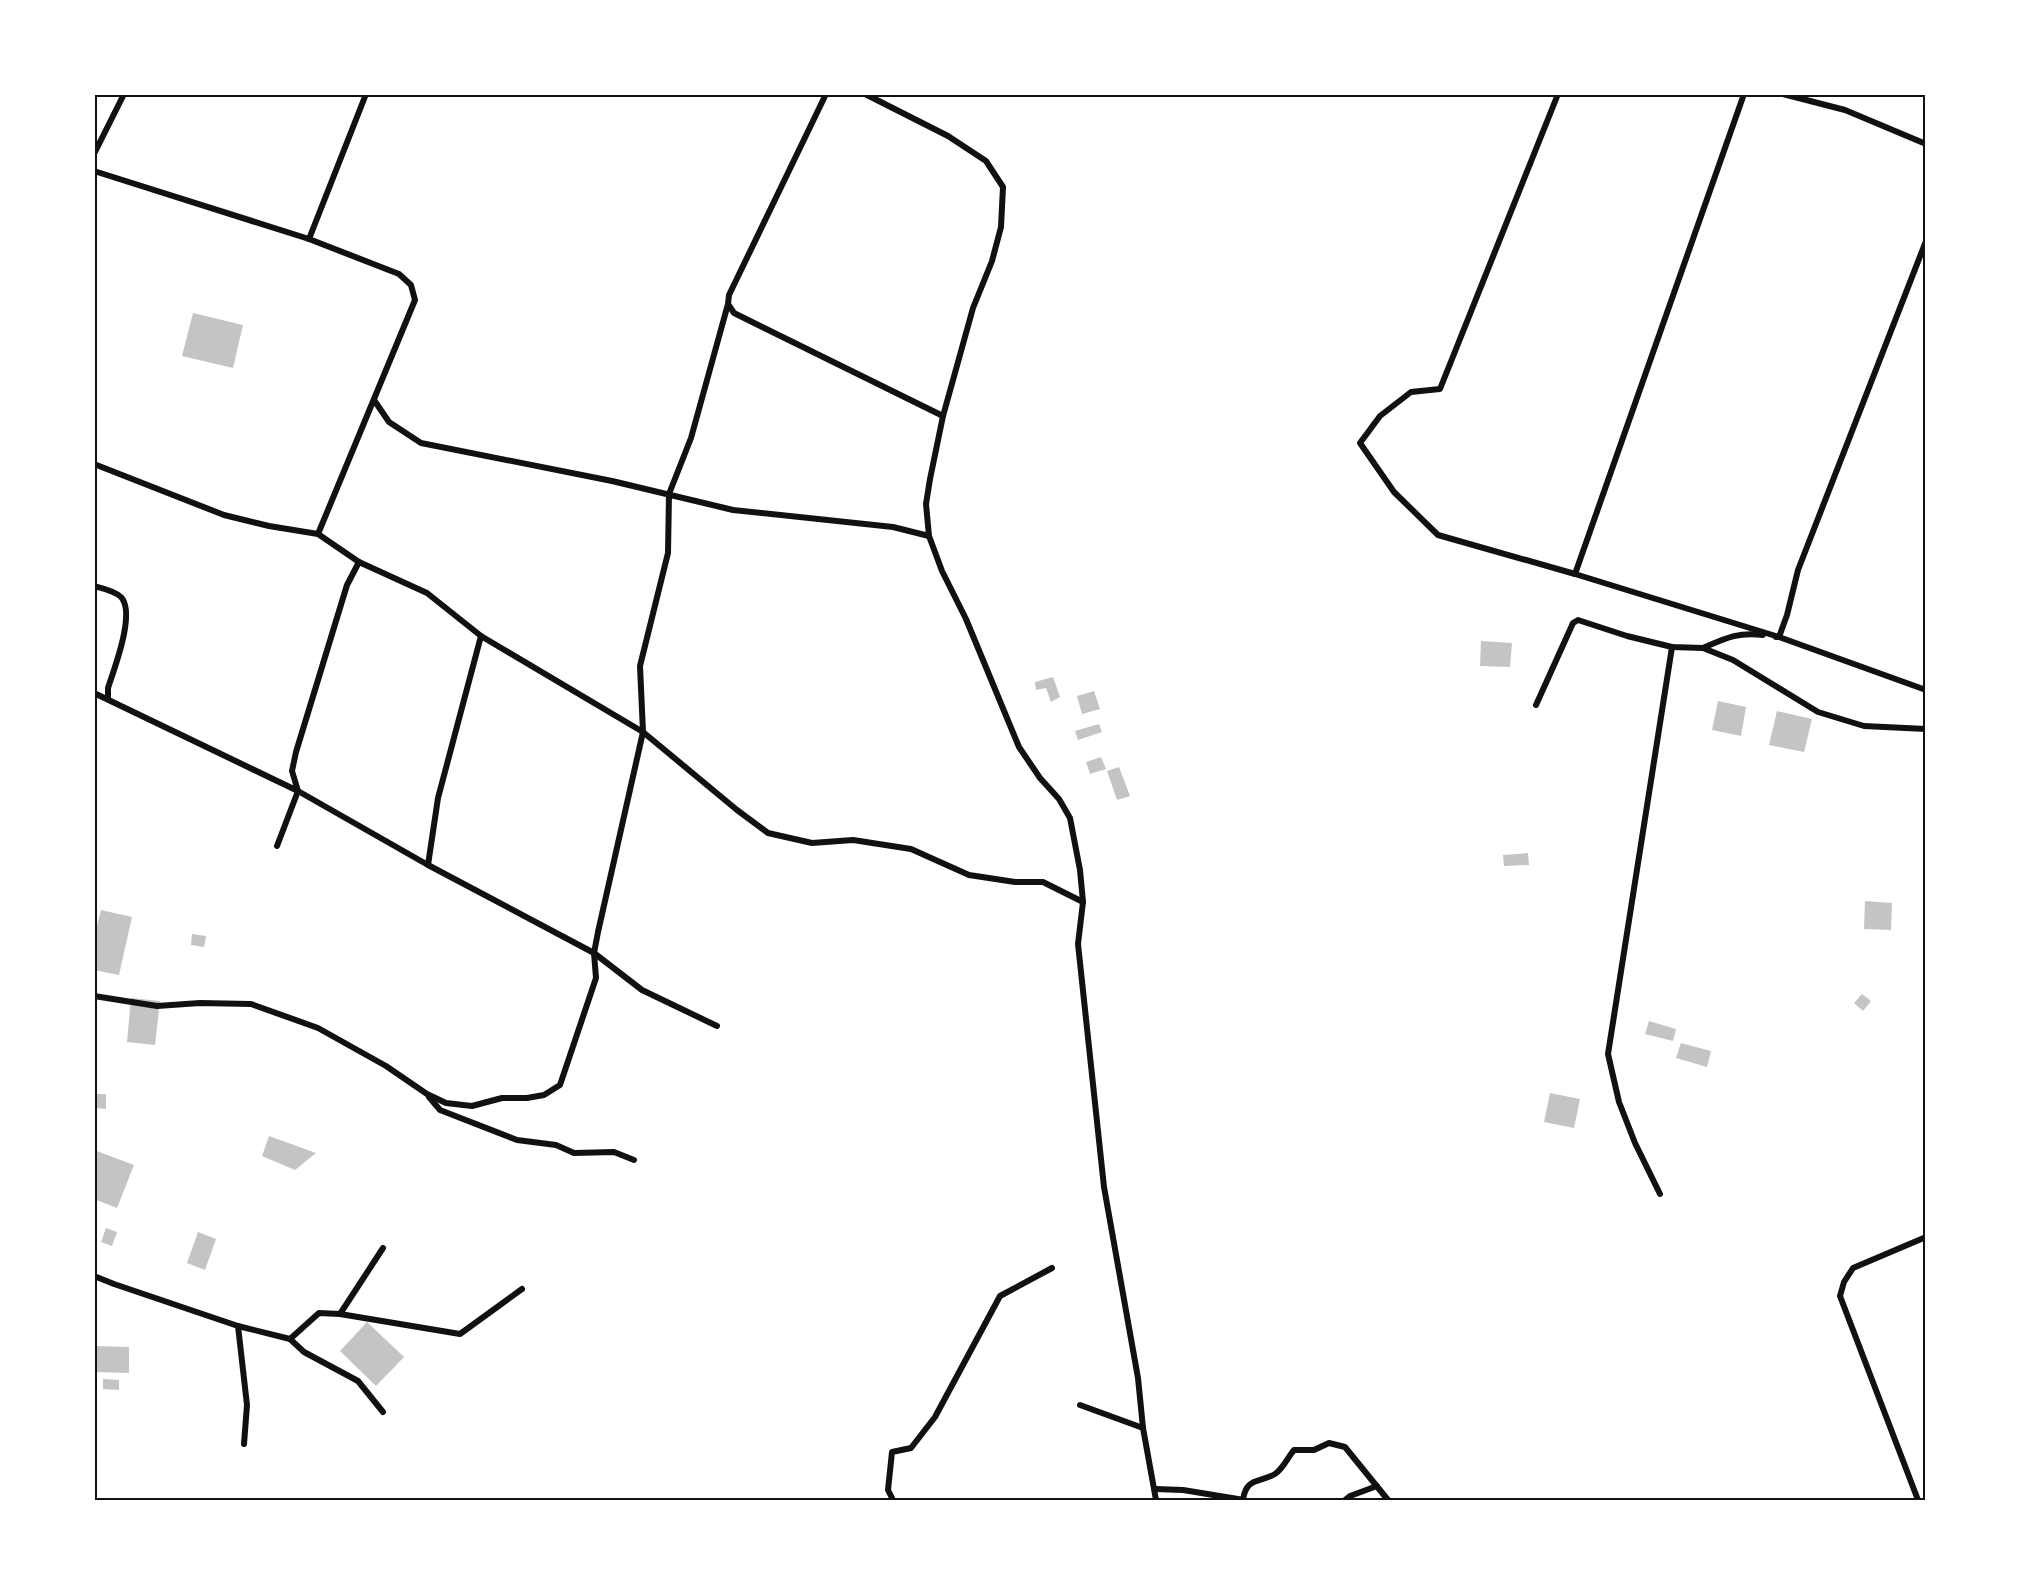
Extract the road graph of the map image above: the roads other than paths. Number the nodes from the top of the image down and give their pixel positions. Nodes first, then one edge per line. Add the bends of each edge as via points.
1 (124, 94) edge
2 (366, 94) edge
3 (826, 94) edge
4 (865, 94) edge
5 (1558, 94) edge
6 (1744, 94) edge
7 (1783, 94) edge
8 (1926, 144) edge
9 (94, 154) edge
10 (94, 171) edge
11 (309, 239) junction
12 (1926, 241) edge
13 (728, 304) junction
14 (374, 400) junction
15 (943, 416) junction
16 (94, 464) edge
17 (669, 494) junction
18 (318, 534) junction
19 (929, 536) junction
20 (359, 562) junction
21 (1575, 574) junction
22 (94, 586) edge
23 (481, 636) junction
24 (1779, 637) junction
25 (1671, 646) junction
26 (1703, 648) junction
27 (1926, 690) edge
28 (94, 693) edge
29 (108, 698) junction
30 (1536, 705) dead end
31 (1926, 729) edge
32 (643, 732) junction
33 (298, 791) junction
34 (277, 846) dead end
35 (428, 864) junction
36 (1083, 902) junction
37 (594, 953) junction
38 (94, 996) edge
39 (717, 1026) dead end
40 (427, 1094) junction
41 (634, 1160) dead end
42 (1660, 1194) dead end
43 (1926, 1237) edge
44 (383, 1248) dead end
45 (1052, 1268) dead end
46 (94, 1276) edge
47 (522, 1288) dead end
48 (340, 1314) junction
49 (238, 1326) junction
50 (290, 1338) junction
51 (1080, 1405) dead end
52 (383, 1412) dead end
53 (1143, 1428) junction
54 (244, 1444) dead end
55 (1377, 1486) junction
56 (1155, 1489) junction
57 (893, 1500) edge
58 (1156, 1500) edge
59 (1243, 1500) edge
60 (1345, 1500) edge
61 (1388, 1500) edge
62 (1918, 1500) edge

1 - 9 street
2 - 11 street
3 - 13 street
4 - 15 street via 986,160 1003,188 1002,227 973,308
5 - 21 street via 1440,389 1411,392 1380,416 1360,443 1394,492 1438,535
6 - 21 street
7 - 8 street via 1845,110
10 - 11 street
11 - 14 street via 399,274 411,285 415,300
12 - 24 street via 1798,570
13 - 15 street via 734,313
13 - 17 street via 691,438
14 - 17 street via 389,422 421,443
14 - 18 street
15 - 19 street via 926,504
16 - 18 street via 224,514
17 - 19 street via 733,510 893,527
17 - 32 street via 668,553 640,666
18 - 20 street
19 - 36 street via 1019,747 1070,818
20 - 23 street via 428,593
20 - 33 street via 347,585 296,752 292,771
21 - 24 street
22 - 29 street via 119,595 124,603 125,632
23 - 32 street
23 - 35 street via 438,798
24 - 26 street via 1745,633
24 - 27 street
25 - 26 street
25 - 30 street via 1578,620 1573,623
25 - 42 street via 1608,1054 1619,1102
26 - 31 street via 1733,660 1818,712 1864,726
28 - 29 street
29 - 33 street
32 - 36 street via 768,833 812,843 853,840 911,849 969,875 1043,882
32 - 37 street
33 - 34 street
33 - 35 street
35 - 37 street
36 - 53 street via 1077,944 1094,1102
37 - 39 street via 642,990
37 - 40 street via 596,978 560,1085 544,1095 502,1098 472,1106 446,1103
38 - 40 street via 157,1006 251,1004 318,1028
40 - 41 street via 440,1110 517,1140 556,1145 574,1153 614,1152
43 - 62 street via 1852,1268 1840,1296
44 - 48 street
45 - 57 street via 1000,1296 935,1417 911,1448 892,1452 888,1490
46 - 49 street
47 - 48 street via 460,1334
48 - 50 street via 320,1313
49 - 50 street
49 - 54 street via 247,1405
50 - 52 street via 304,1352 358,1381
51 - 53 street
53 - 56 street
55 - 59 street via 1345,1447 1329,1443 1314,1450 1294,1450 1277,1473 1250,1483
55 - 60 street
55 - 61 street
56 - 58 street
56 - 59 street

